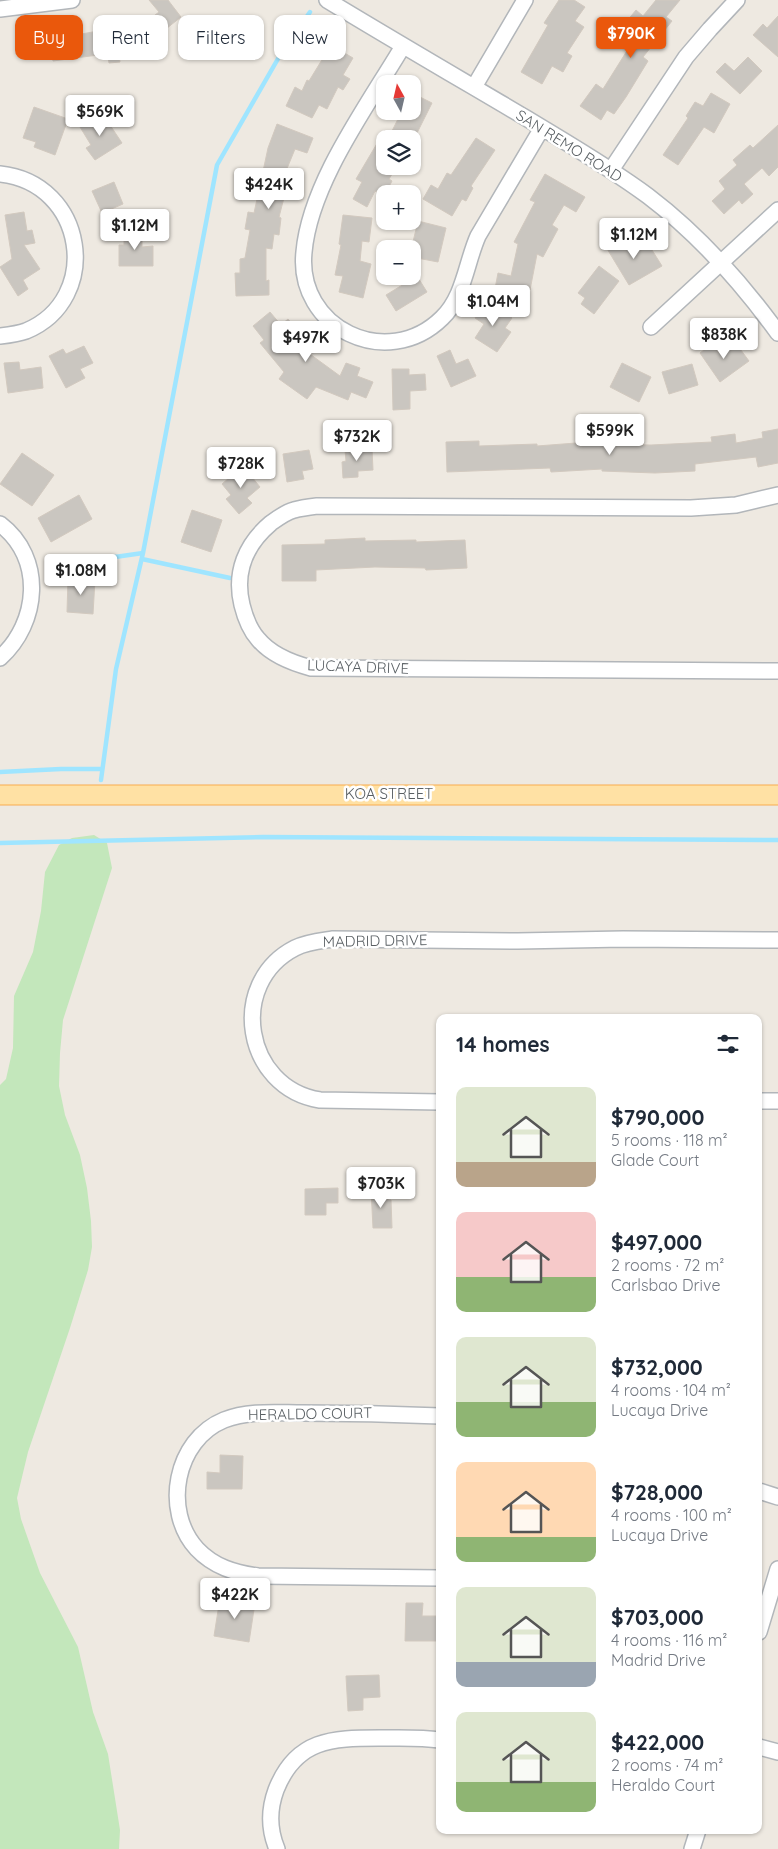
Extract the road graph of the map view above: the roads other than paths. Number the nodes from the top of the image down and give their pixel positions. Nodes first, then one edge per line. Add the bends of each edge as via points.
1 (72, 0) edge
2 (327, 0) edge
3 (525, 0) edge
4 (737, 0) edge
5 (0, 9) edge
6 (403, 46) junction
7 (474, 87) junction
8 (542, 128) junction
9 (611, 170) junction
10 (0, 174) edge
11 (778, 210) edge
12 (721, 262) junction
13 (651, 327) dead end
14 (778, 333) edge
15 (0, 336) edge
16 (778, 495) edge
17 (0, 524) edge
18 (0, 658) edge
19 (778, 671) edge
20 (0, 795) edge
21 (778, 795) edge
22 (778, 940) edge
23 (762, 1101) edge
24 (778, 1101) edge
25 (436, 1102) edge
26 (436, 1416) edge
27 (762, 1492) edge
28 (778, 1497) edge
29 (777, 1577) edge
30 (436, 1578) edge
31 (762, 1623) edge
32 (436, 1739) edge
33 (762, 1748) edge
34 (778, 1752) edge
35 (697, 1834) edge
36 (277, 1849) edge
37 (692, 1849) edge

1 - 5 street
2 - 6 street, SAN REMO ROAD
3 - 7 street
4 - 9 street via 686,57
6 - 7 street, SAN REMO ROAD
6 - 8 street via 339,152 320,191 307,234 305,280 316,306 337,328 368,341 386,342 417,336 443,318 458,294 478,236
7 - 8 street, SAN REMO ROAD
8 - 9 street, SAN REMO ROAD
9 - 12 street, SAN REMO ROAD via 672,216
10 - 15 street via 33,184 55,201 69,224 75,257 71,282 51,313 26,331
11 - 12 street
12 - 13 street
12 - 14 street, SAN REMO ROAD
16 - 19 street, LUCAYA DRIVE via 736,505 691,508 305,507 282,515 256,537 246,552 239,579 244,613 258,639 285,659 311,668
17 - 18 street via 20,547 30,572 32,589 31,608 20,636
20 - 21 main road, KOA STREET
22 - 25 street, MADRID DRIVE via 333,939 297,947 282,956 267,972 255,999 254,1039 262,1061 286,1086 301,1095 320,1100
23 - 24 street
26 - 30 street, HERALDO COURT via 255,1413 233,1417 213,1426 189,1452 180,1470 177,1498 181,1520 191,1540 213,1562 233,1572 258,1576
27 - 28 street
29 - 31 street
32 - 36 street via 339,1738 303,1752 286,1771 272,1800 271,1827
33 - 34 street
35 - 37 street

